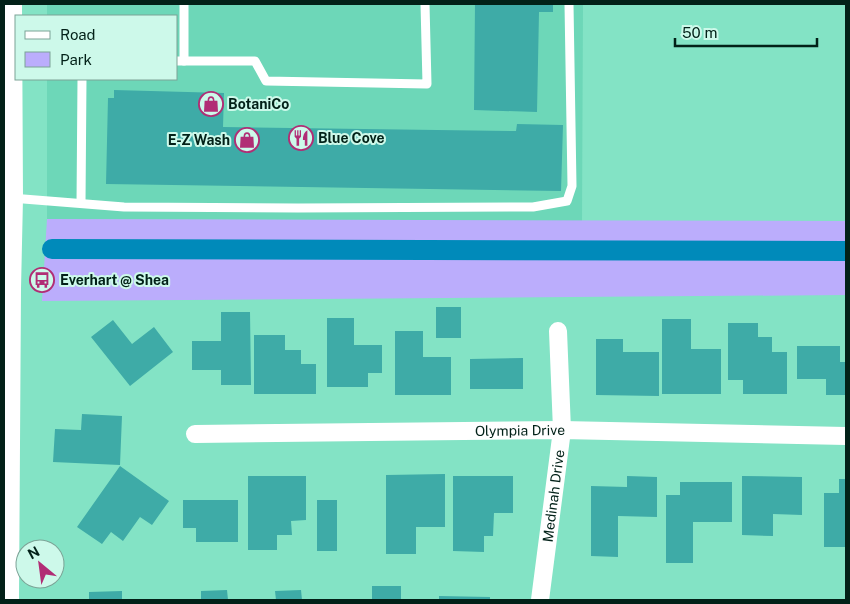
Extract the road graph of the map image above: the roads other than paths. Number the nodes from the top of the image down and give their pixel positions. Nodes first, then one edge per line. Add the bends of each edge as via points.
1 (184, 4) edge
2 (425, 4) edge
3 (569, 4) edge
4 (8, 17) edge
5 (13, 52) edge
6 (180, 61) edge
7 (82, 80) edge
8 (7, 130) edge
9 (11, 198) junction
10 (81, 203) junction
11 (6, 288) edge
12 (558, 332) dead end
13 (562, 430) junction
14 (195, 434) dead end
15 (846, 436) edge
16 (5, 513) edge
17 (7, 600) edge
18 (540, 600) edge

1 - 6 lane
2 - 6 lane via 427,84 266,82 255,61
3 - 10 lane via 572,186 567,200 533,206 298,208 124,207
4 - 5 main road
5 - 8 main road
7 - 10 lane
8 - 9 main road
9 - 10 lane
9 - 11 main road
11 - 16 main road
12 - 13 street, Medinah Drive
13 - 14 street, Olympia Drive
13 - 15 street, Olympia Drive
13 - 18 street, Medinah Drive
16 - 17 main road

